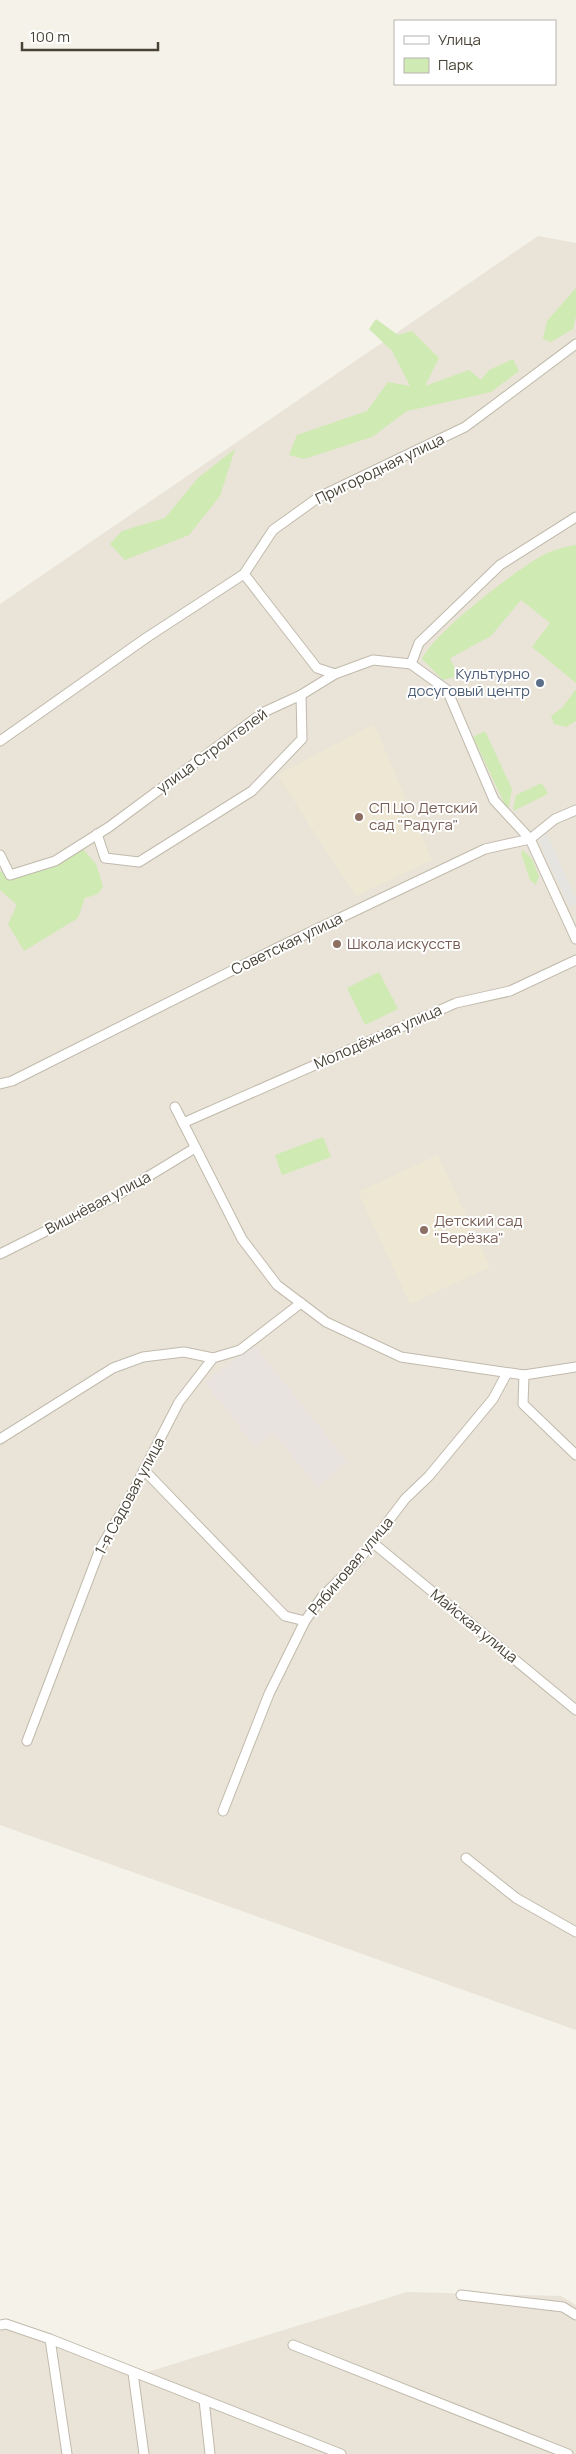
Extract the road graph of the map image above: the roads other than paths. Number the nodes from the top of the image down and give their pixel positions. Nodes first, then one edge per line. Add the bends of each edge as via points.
1 (576, 344) edge
2 (576, 517) edge
3 (244, 574) junction
4 (411, 664) junction
5 (335, 674) junction
6 (301, 695) junction
7 (0, 741) edge
8 (576, 810) edge
9 (97, 834) junction
10 (530, 839) junction
11 (0, 855) edge
12 (576, 940) edge
13 (576, 960) edge
14 (0, 1084) edge
15 (175, 1107) dead end
16 (183, 1124) junction
17 (195, 1148) junction
18 (0, 1254) edge
19 (301, 1303) junction
20 (213, 1358) junction
21 (576, 1367) edge
22 (507, 1373) junction
23 (524, 1375) junction
24 (0, 1439) edge
25 (576, 1455) edge
26 (144, 1470) junction
27 (372, 1542) junction
28 (305, 1621) junction
29 (576, 1710) edge
30 (27, 1741) dead end
31 (223, 1811) dead end
32 (466, 1858) dead end
33 (576, 1932) edge
34 (461, 2295) dead end
35 (576, 2315) edge
36 (0, 2325) edge
37 (50, 2339) junction
38 (293, 2345) dead end
39 (133, 2373) junction
40 (204, 2400) junction
41 (67, 2454) edge
42 (144, 2454) edge
43 (210, 2454) edge
44 (341, 2454) edge
45 (568, 2454) edge

1 - 3 street, Пригородная улица via 465,427 319,497 272,530
2 - 4 street via 500,565 419,643
3 - 5 street via 317,668
3 - 7 street, Пригородная улица via 146,638
4 - 5 street, улица Строителей via 374,660
4 - 10 street via 447,690 494,800
5 - 6 street, улица Строителей
6 - 9 street, улица Строителей via 264,712
6 - 9 street via 302,739 252,790 138,862 104,858
8 - 10 street, Советская улица via 555,819
9 - 11 street, улица Строителей via 55,861 10,875
10 - 12 street
10 - 14 street, Советская улица via 484,849
13 - 16 street, Молодёжная улица via 510,991 456,1003
15 - 16 street
16 - 17 street
17 - 18 street, Вишнёвая улица via 116,1196
17 - 19 street via 242,1239 277,1285
19 - 20 street via 240,1350
19 - 22 street via 326,1322 400,1356
20 - 24 street via 184,1352 143,1356 113,1368
20 - 26 street, 1-я Садовая улица via 179,1402
21 - 23 street
22 - 23 street
22 - 27 street, Рябиновая улица via 492,1399
23 - 25 street via 523,1404
26 - 28 street via 285,1616
26 - 30 street, 1-я Садовая улица via 100,1549
27 - 28 street, Рябиновая улица via 322,1597
27 - 29 street, Майская улица
28 - 31 street, Рябиновая улица via 269,1694
32 - 33 street via 516,1898
34 - 35 street via 563,2307
36 - 37 street via 6,2324
37 - 39 street
37 - 41 street
38 - 45 street
39 - 40 street
39 - 42 street
40 - 43 street
40 - 44 street

